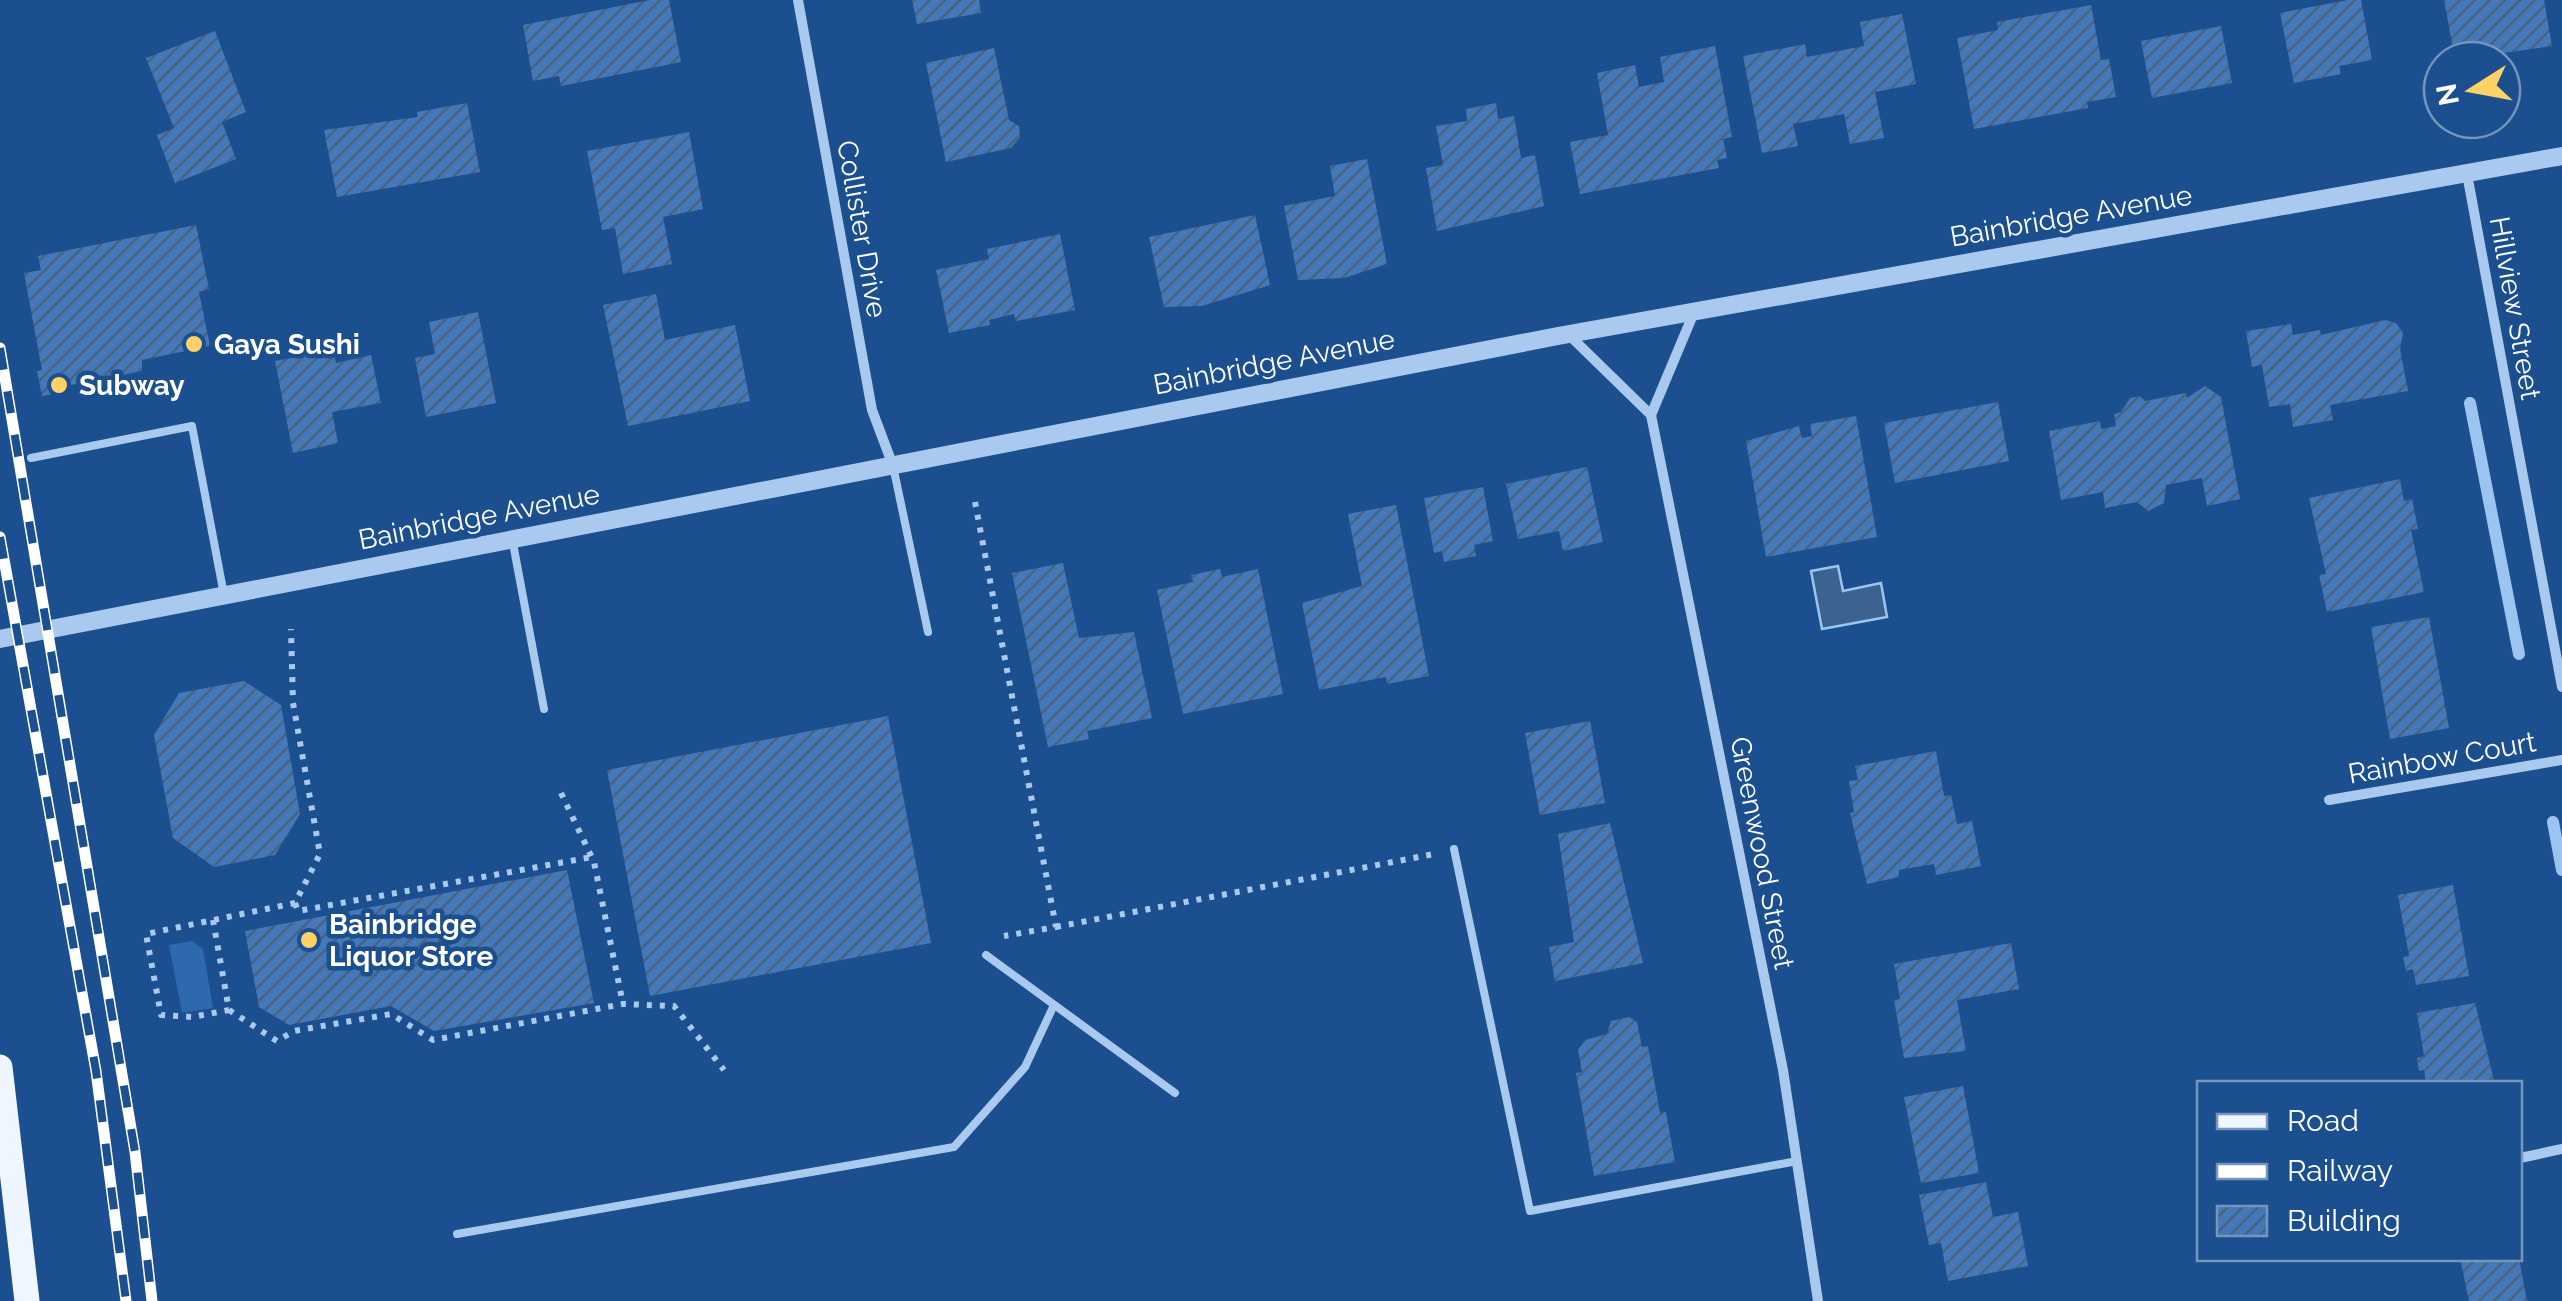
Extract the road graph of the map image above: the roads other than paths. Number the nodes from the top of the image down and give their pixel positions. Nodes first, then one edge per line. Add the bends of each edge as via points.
1 (798, 0) edge
2 (2562, 156) edge
3 (2467, 174) junction
4 (1695, 310) junction
5 (1568, 334) junction
6 (1651, 415) junction
7 (32, 458) dead end
8 (892, 463) junction
9 (512, 538) junction
10 (224, 595) junction
11 (928, 632) dead end
12 (0, 639) edge
13 (2562, 688) edge
14 (544, 709) dead end
15 (2562, 760) edge
16 (2329, 800) dead end
17 (1454, 849) road end
18 (986, 955) dead end
19 (1054, 1005) junction
20 (0, 1067) edge
21 (1175, 1093) dead end
22 (2562, 1149) edge
23 (2522, 1158) edge
24 (1797, 1161) junction
25 (456, 1234) dead end
26 (27, 1301) edge
27 (1818, 1301) edge

1 - 8 street, Collister Drive via 872,410
2 - 3 street, Bainbridge Avenue
3 - 4 street, Bainbridge Avenue
3 - 13 street, Hillview Street
4 - 5 street, Bainbridge Avenue
4 - 6 street
5 - 6 street
5 - 8 street, Bainbridge Avenue
6 - 24 street, Greenwood Street
7 - 10 lane via 192,426
8 - 9 street, Bainbridge Avenue
8 - 11 lane
9 - 10 street, Bainbridge Avenue
9 - 14 lane
10 - 12 street, Bainbridge Avenue
15 - 16 street, Rainbow Court
17 - 24 lane via 1530,1211
18 - 19 lane
19 - 21 lane
19 - 25 lane via 1025,1066 954,1147
20 - 26 main road
22 - 23 street
24 - 27 street, Greenwood Street

